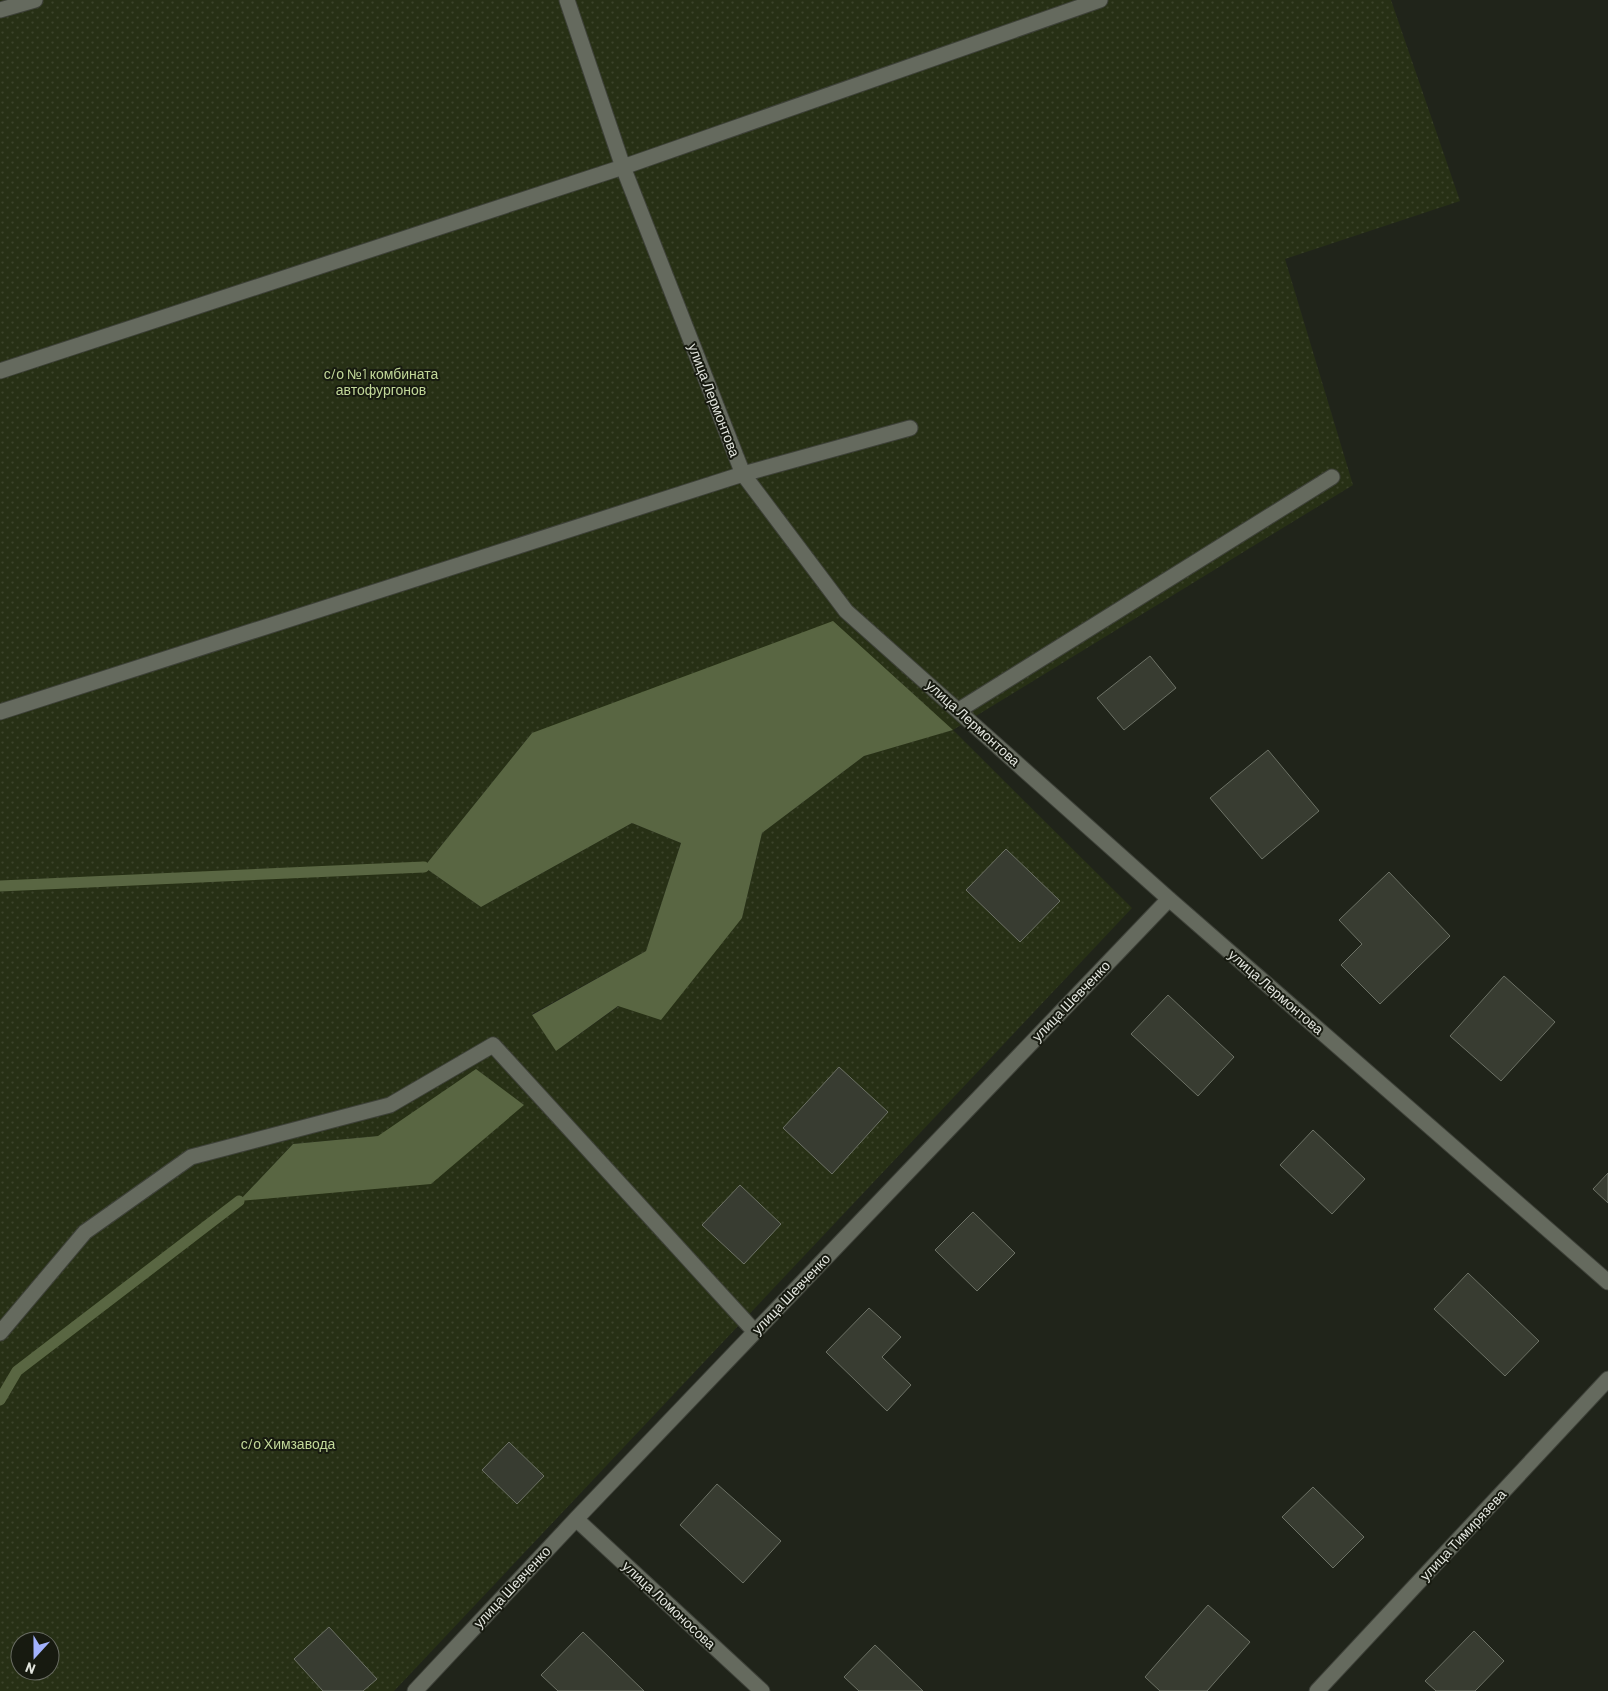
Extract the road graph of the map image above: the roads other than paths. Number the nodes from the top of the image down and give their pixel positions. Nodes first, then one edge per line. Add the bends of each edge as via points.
1 (35, 0) edge
2 (567, 0) edge
3 (1100, 0) edge
4 (0, 10) edge
5 (623, 167) junction
6 (0, 371) edge
7 (910, 428) dead end
8 (744, 474) junction
9 (1332, 477) dead end
10 (959, 710) junction
11 (0, 712) edge
12 (1169, 899) junction
13 (1608, 1282) edge
14 (0, 1332) edge
15 (755, 1332) junction
16 (1608, 1380) edge
17 (576, 1519) junction
18 (415, 1691) edge
19 (762, 1691) edge
20 (1317, 1691) edge

1 - 4 street
2 - 5 street, улица Лермонтова
3 - 5 street
5 - 6 street
5 - 8 street, улица Лермонтова
7 - 8 street
8 - 10 street, улица Лермонтова via 846,611
8 - 11 street
9 - 10 street
10 - 12 street, улица Лермонтова
12 - 13 street, улица Лермонтова
12 - 15 street, улица Шевченко
14 - 15 street via 85,1232 192,1157 390,1105 493,1045
15 - 17 street, улица Шевченко
16 - 20 street, улица Тимирязева
17 - 18 street, улица Шевченко
17 - 19 street, улица Ломоносова

